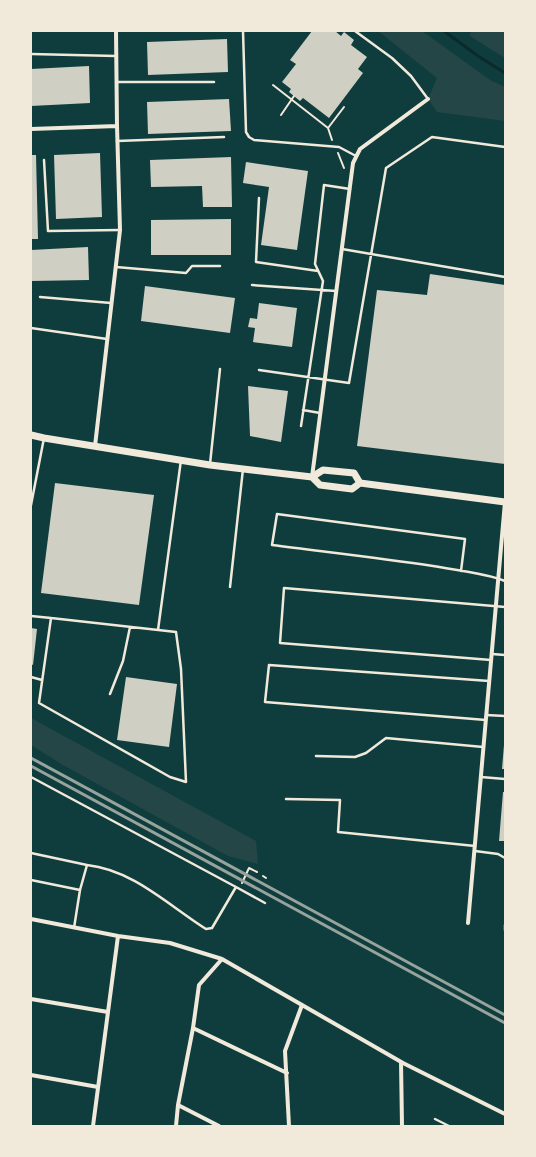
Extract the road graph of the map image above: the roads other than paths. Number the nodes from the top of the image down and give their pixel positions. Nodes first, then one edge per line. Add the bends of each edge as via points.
1 (116, 31) edge
2 (243, 31) edge
3 (355, 31) edge
4 (31, 54) edge
5 (116, 56) junction
6 (116, 82) junction
7 (214, 82) dead end
8 (428, 99) joint
9 (117, 126) junction
10 (31, 129) edge
11 (224, 137) dead end
12 (117, 141) junction
13 (505, 147) edge
14 (356, 156) junction
15 (44, 160) dead end
16 (350, 189) junction
17 (259, 198) dead end
18 (120, 230) junction
19 (342, 249) junction
20 (372, 254) junction
21 (220, 266) dead end
22 (116, 267) junction
23 (318, 272) junction
24 (505, 277) edge
25 (252, 285) dead end
26 (321, 290) junction
27 (336, 291) junction
28 (40, 297) dead end
29 (112, 304) junction
30 (31, 328) edge
31 (108, 339) junction
32 (220, 369) dead end
33 (259, 370) dead end
34 (308, 376) junction
35 (325, 379) junction
36 (303, 410) junction
37 (320, 413) junction
38 (301, 426) dead end
39 (31, 435) edge
40 (44, 438) junction
41 (95, 446) junction
42 (181, 460) junction
43 (210, 465) junction
44 (243, 469) junction
45 (312, 477) junction
46 (360, 483) junction
47 (33, 487) edge
48 (505, 502) edge
49 (31, 505) edge
50 (461, 571) junction
51 (498, 578) junction
52 (505, 581) edge
53 (230, 587) dead end
54 (496, 606) junction
55 (505, 607) edge
56 (31, 616) edge
57 (51, 618) junction
58 (130, 627) junction
59 (158, 630) junction
60 (492, 654) junction
61 (505, 655) edge
62 (491, 660) junction
63 (31, 677) edge
64 (42, 680) junction
65 (489, 681) junction
66 (110, 694) dead end
67 (486, 715) junction
68 (505, 716) edge
69 (486, 720) junction
70 (483, 747) junction
71 (316, 756) dead end
72 (31, 777) edge
73 (481, 777) junction
74 (505, 779) edge
75 (286, 799) dead end
76 (475, 849) junction
77 (31, 853) edge
78 (505, 858) edge
79 (87, 865) junction
80 (31, 880) edge
81 (236, 887) junction
82 (80, 890) junction
83 (265, 903) dead end
84 (31, 920) edge
85 (468, 922) dead end
86 (505, 925) edge
87 (74, 928) junction
88 (505, 930) edge
89 (118, 936) junction
90 (222, 959) junction
91 (31, 998) edge
92 (302, 1005) junction
93 (108, 1012) junction
94 (193, 1028) junction
95 (401, 1062) junction
96 (287, 1073) junction
97 (31, 1075) edge
98 (98, 1087) junction
99 (178, 1105) junction
100 (505, 1114) edge
101 (435, 1119) dead end
102 (93, 1126) edge
103 (176, 1126) edge
104 (219, 1126) edge
105 (289, 1126) edge
106 (402, 1126) edge
107 (449, 1126) edge

1 - 5 street
2 - 14 lane via 246,132 249,137 254,140 339,147
3 - 8 lane via 392,58 411,76
4 - 5 lane
5 - 6 street
6 - 7 lane
6 - 9 street
8 - 14 street via 366,144
9 - 10 street
9 - 12 street
11 - 12 lane
12 - 18 street
13 - 20 lane via 432,137 386,168
14 - 16 street
15 - 18 lane via 48,231
16 - 19 street
16 - 23 lane via 324,185 315,264
17 - 23 lane via 256,262
18 - 22 street
19 - 20 lane
19 - 27 street
20 - 24 lane
20 - 35 lane via 349,383
21 - 22 lane via 192,266 186,273
22 - 29 street
23 - 26 lane via 322,281
25 - 26 lane
26 - 27 lane
26 - 34 lane
27 - 35 street
28 - 29 lane
29 - 31 street
30 - 31 lane
31 - 41 street
32 - 43 lane
33 - 34 lane
34 - 35 lane
34 - 36 lane
35 - 37 street
36 - 37 lane
36 - 38 lane
37 - 45 street
39 - 40 street
40 - 41 street
40 - 47 lane
41 - 42 street
42 - 43 street
42 - 59 lane
43 - 44 street
44 - 45 street
44 - 53 lane
45 - 46 street via 320,485 352,489
45 - 46 street via 323,470 354,473
46 - 48 street
47 - 49 lane
48 - 51 street
50 - 50 lane via 272,545 277,514 465,539
50 - 51 lane
51 - 52 lane
51 - 54 street
54 - 55 lane
54 - 60 street
54 - 62 lane via 284,588 280,643
56 - 57 lane
57 - 58 lane
57 - 64 lane
58 - 59 lane
58 - 66 lane via 123,661
59 - 64 lane via 176,632 181,669 186,782 170,777 39,702
60 - 61 lane
60 - 62 street
62 - 65 street
63 - 64 lane
65 - 67 street
65 - 69 lane via 269,665 265,702
67 - 68 lane
67 - 69 street
69 - 70 street
70 - 71 lane via 386,738 366,753 355,757
70 - 73 street
72 - 81 lane
73 - 74 lane
73 - 76 street
75 - 76 lane via 340,800 338,832
76 - 78 lane
76 - 85 street
77 - 79 lane
79 - 81 lane via 100,866 136,881 206,929 212,928
79 - 82 lane
80 - 82 lane
81 - 83 lane
82 - 87 lane
84 - 87 street
86 - 88 lane
87 - 89 street
89 - 90 street via 170,943
89 - 93 street
90 - 92 street
90 - 94 street via 199,985
91 - 93 street
92 - 95 street
92 - 96 street via 286,1051
93 - 98 street
94 - 96 street
94 - 99 street
95 - 100 street
95 - 106 street
96 - 105 street
97 - 98 street
98 - 102 street
99 - 103 street
99 - 104 street
101 - 107 lane

